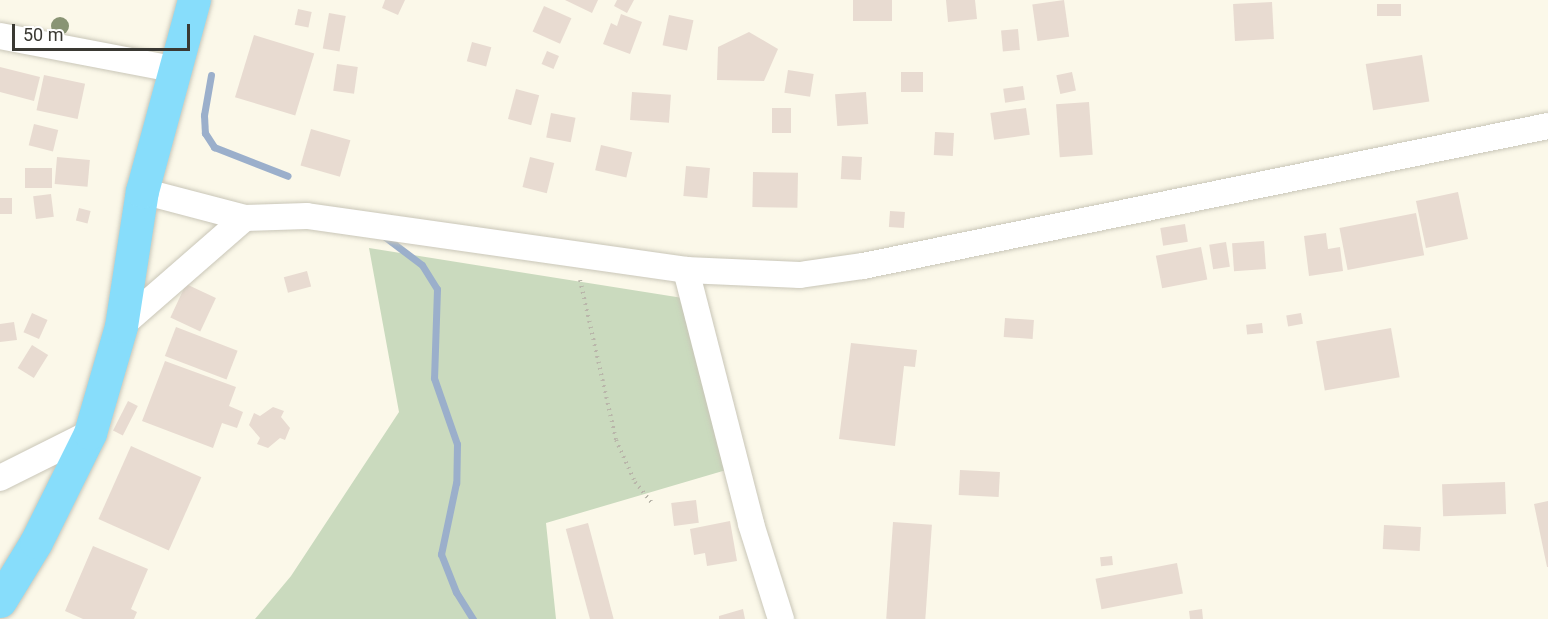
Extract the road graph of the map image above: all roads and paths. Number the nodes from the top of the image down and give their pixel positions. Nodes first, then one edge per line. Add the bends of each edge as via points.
1 (194, 0) edge
2 (0, 36) edge
3 (173, 69) junction
4 (1548, 126) edge
5 (142, 191) junction
6 (245, 218) junction
7 (574, 252) junction
8 (686, 270) junction
9 (121, 326) junction
10 (90, 433) junction
11 (0, 478) edge
12 (653, 504) dead end
13 (0, 601) edge
14 (782, 619) edge

1 - 3 main road
2 - 3 street
3 - 5 main road
4 - 8 street via 863,266 800,275
5 - 6 street
5 - 9 main road
6 - 7 street via 318,217
6 - 9 street
7 - 8 street
7 - 12 path via 615,440 635,482
8 - 14 street via 751,524
9 - 10 main road
10 - 11 street
10 - 13 main road via 36,542

